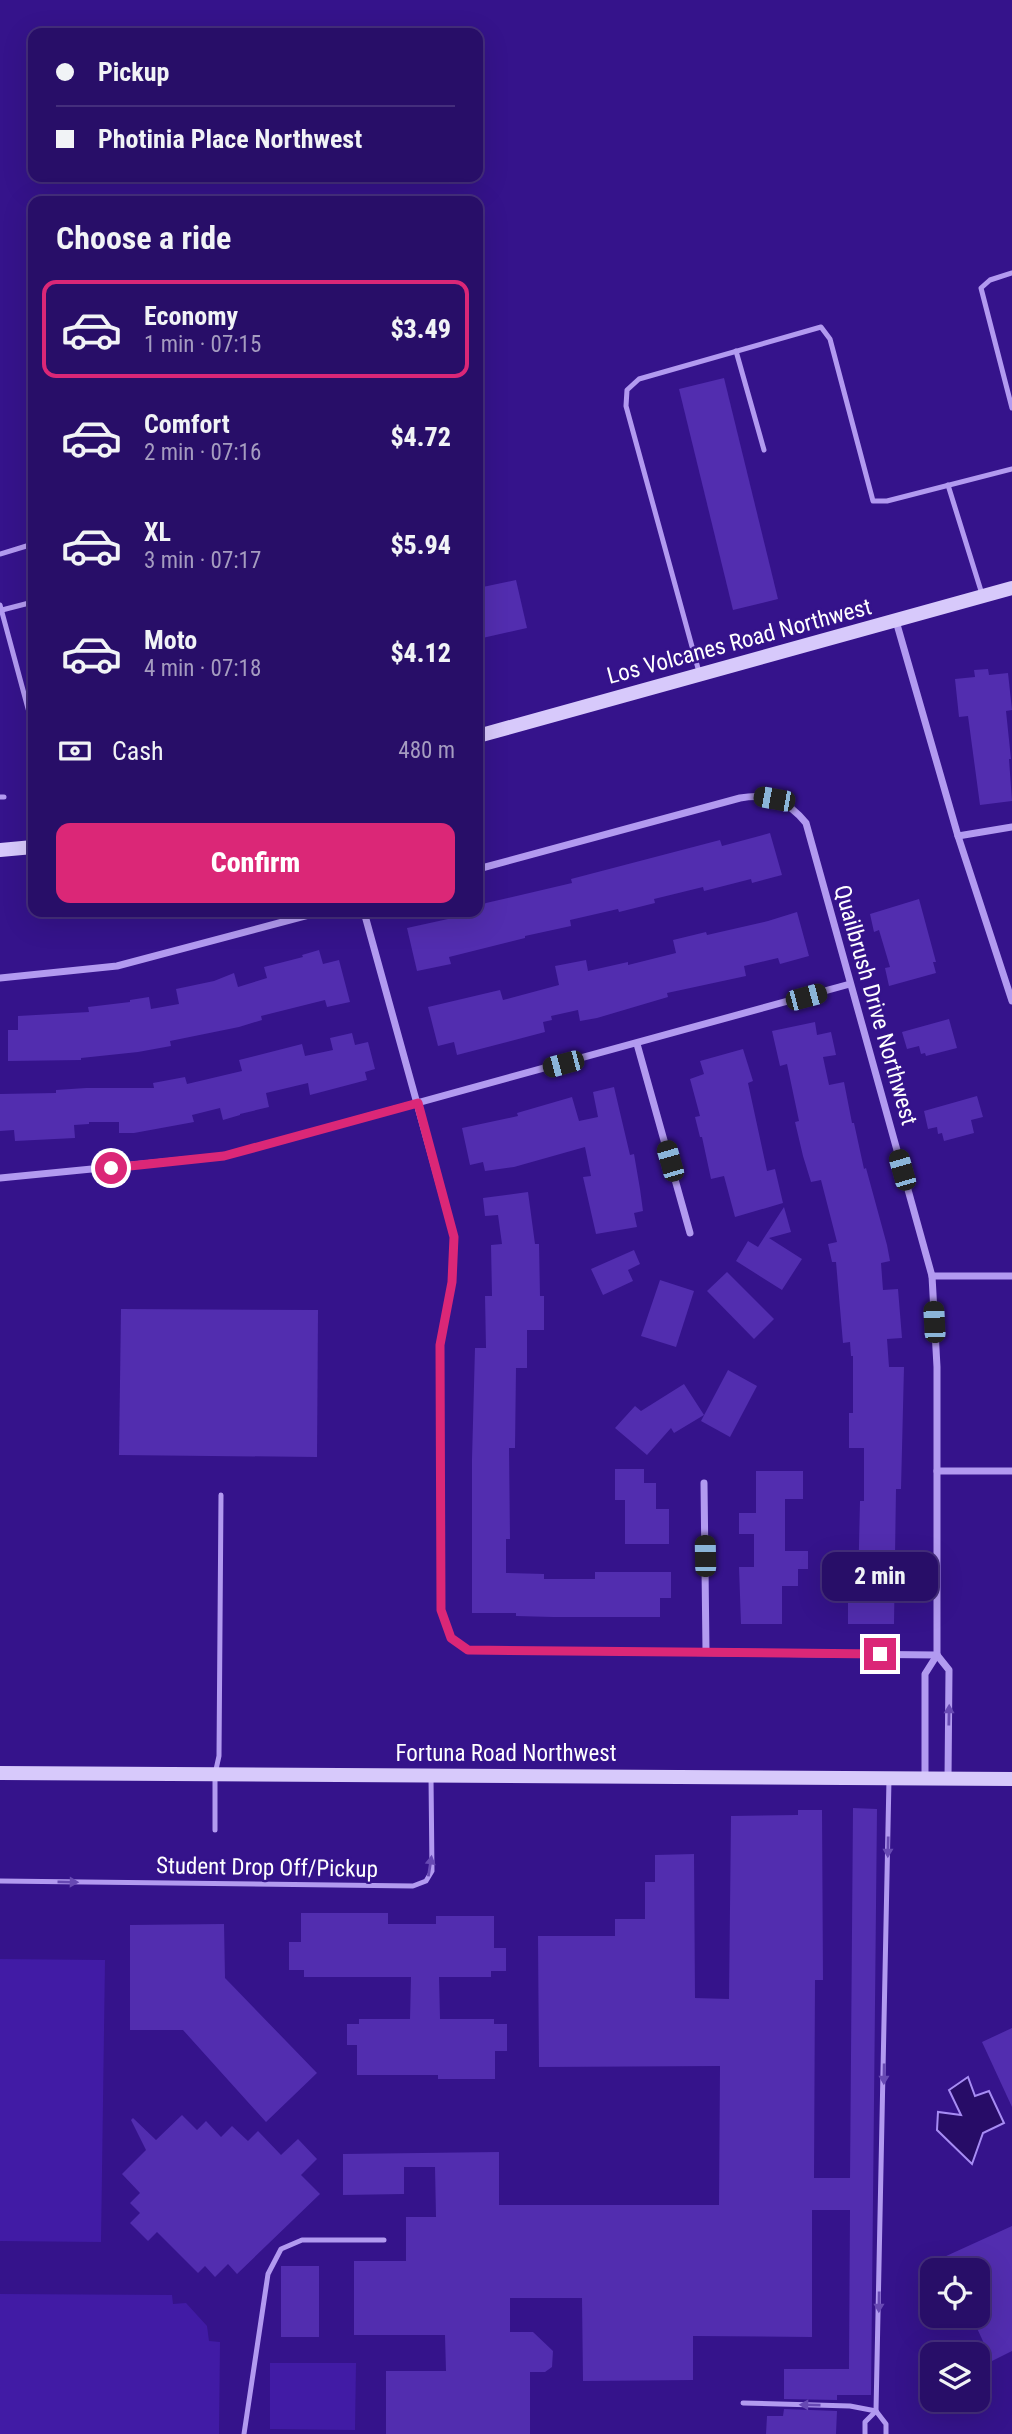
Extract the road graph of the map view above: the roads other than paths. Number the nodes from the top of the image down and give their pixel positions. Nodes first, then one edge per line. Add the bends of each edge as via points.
1 (1012, 273) edge
2 (736, 351) junction
3 (1012, 408) edge
4 (764, 450) dead end
5 (1012, 469) edge
6 (948, 485) junction
7 (28, 546) edge
8 (0, 554) edge
9 (1012, 588) edge
10 (983, 597) junction
11 (28, 603) edge
12 (1, 608) edge
13 (896, 621) junction
14 (699, 675) junction
15 (28, 708) edge
16 (483, 735) edge
17 (1012, 827) edge
18 (958, 836) junction
19 (28, 846) edge
20 (0, 849) edge
21 (483, 868) edge
22 (301, 917) edge
23 (365, 917) edge
24 (0, 978) edge
25 (850, 984) junction
26 (1012, 1001) edge
27 (637, 1044) junction
28 (418, 1103) junction
29 (0, 1178) edge
30 (690, 1233) dead end
31 (932, 1276) junction
32 (1012, 1276) edge
33 (937, 1471) junction
34 (1012, 1471) edge
35 (704, 1483) dead end
36 (221, 1494) dead end
37 (706, 1651) junction
38 (937, 1655) junction
39 (0, 1773) edge
40 (215, 1774) junction
41 (431, 1776) junction
42 (889, 1779) junction
43 (925, 1779) junction
44 (948, 1779) junction
45 (1012, 1779) edge
46 (215, 1830) dead end
47 (0, 1881) edge
48 (384, 2240) dead end
49 (743, 2403) dead end
50 (876, 2411) junction
51 (244, 2434) edge
52 (865, 2434) edge
53 (886, 2434) edge

1 - 3 lane via 981,288
2 - 4 lane
2 - 6 lane via 821,327 830,339 873,501
2 - 14 lane via 639,379 627,390 626,406
5 - 6 lane
6 - 10 lane
7 - 8 lane
9 - 10 street, Los Volcanes Road Northwest
10 - 13 street, Los Volcanes Road Northwest
11 - 12 lane
12 - 15 lane
13 - 14 street, Los Volcanes Road Northwest
13 - 18 street
14 - 16 street, Los Volcanes Road Northwest
17 - 18 street
18 - 26 street
19 - 20 street
21 - 25 street, Quailbrush Drive Northwest via 740,798 774,799 794,809 806,823
22 - 24 street via 117,966
23 - 28 street
25 - 27 street
25 - 31 street, Quailbrush Drive Northwest
27 - 28 street
27 - 30 street
28 - 29 street via 224,1156
28 - 37 street via 454,1237 452,1282 440,1345 441,1610 451,1638 468,1650
31 - 32 street
31 - 33 street, Quailbrush Drive Northwest
33 - 34 street
33 - 38 street, Quailbrush Drive Northwest
35 - 37 street
36 - 40 lane via 219,1756
37 - 38 street
38 - 43 street, Quailbrush Drive Northwest via 925,1674
44 -> 38 street, Quailbrush Drive Northwest via 949,1670
39 - 40 street, Fortuna Road Northwest
40 - 41 street, Fortuna Road Northwest
40 - 46 lane
41 - 42 street, Fortuna Road Northwest
47 -> 41 lane, Student Drop Off/Pickup via 413,1886 426,1881 432,1871
42 - 43 street, Fortuna Road Northwest
42 -> 50 lane
43 - 44 street, Fortuna Road Northwest
44 - 45 street, Fortuna Road Northwest
48 - 51 lane via 302,2240 281,2249 268,2274
50 -> 49 lane
50 - 52 lane via 865,2422
50 - 53 lane via 886,2424

